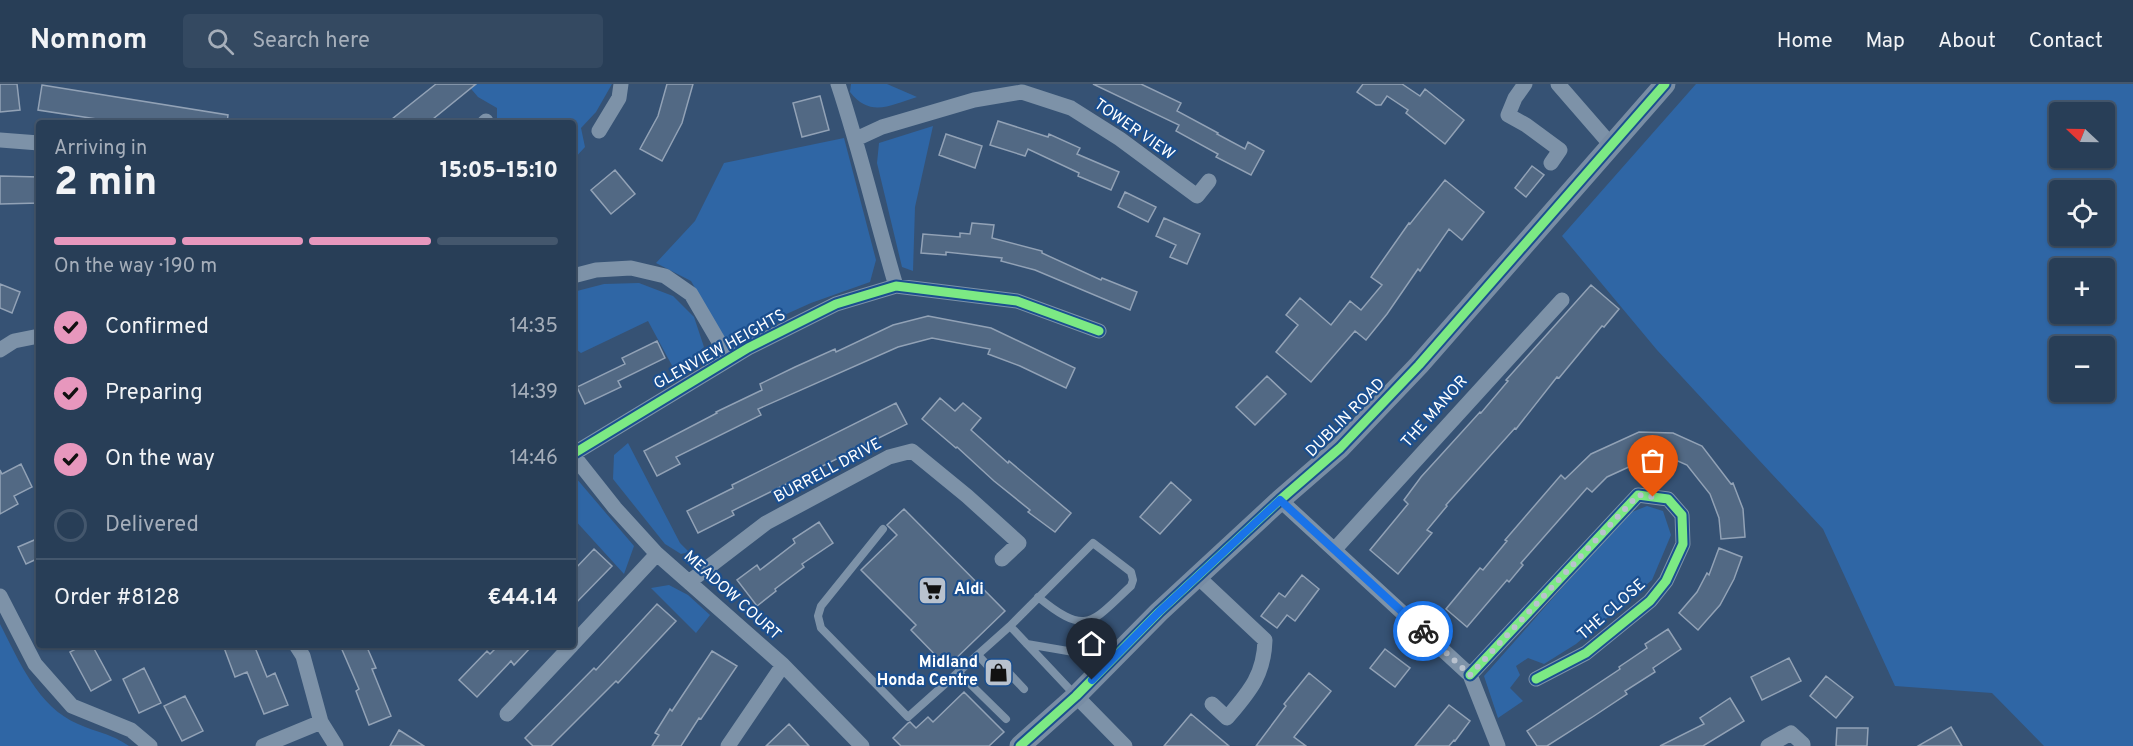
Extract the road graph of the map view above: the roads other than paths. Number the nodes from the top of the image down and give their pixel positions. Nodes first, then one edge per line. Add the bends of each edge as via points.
1 (621, 84) edge
2 (838, 84) edge
3 (1525, 84) edge
4 (1558, 84) edge
5 (1665, 84) edge
6 (599, 130) dead end
7 (856, 139) junction
8 (0, 140) edge
9 (36, 143) edge
10 (1611, 145) junction
11 (1551, 164) dead end
12 (1209, 181) dead end
13 (576, 275) edge
14 (896, 286) junction
15 (1562, 300) dead end
16 (1099, 331) dead end
17 (36, 337) edge
18 (0, 350) edge
19 (729, 359) junction
20 (576, 452) edge
21 (576, 458) edge
22 (1280, 500) junction
23 (883, 529) dead end
24 (1335, 549) junction
25 (657, 554) junction
26 (1002, 559) dead end
27 (1198, 577) junction
28 (689, 582) junction
29 (0, 596) edge
30 (1038, 597) junction
31 (1010, 626) junction
32 (576, 641) edge
33 (1027, 644) junction
34 (1125, 646) junction
35 (298, 648) edge
36 (569, 648) edge
37 (978, 654) junction
38 (783, 665) junction
39 (958, 672) junction
40 (1470, 675) junction
41 (1536, 679) dead end
42 (1024, 689) dead end
43 (1076, 696) junction
44 (1212, 704) dead end
45 (507, 714) dead end
46 (1006, 719) dead end
47 (321, 722) junction
48 (1497, 745) edge
49 (150, 746) edge
50 (263, 746) edge
51 (336, 746) edge
52 (728, 746) edge
53 (862, 746) edge
54 (1020, 746) edge
55 (1125, 746) edge
56 (1768, 746) edge
57 (1803, 746) edge

1 - 6 street via 619,98
2 - 7 street
3 - 11 street via 1508,115 1560,150
4 - 10 street
5 - 10 main road, DUBLIN ROAD
7 - 12 street, TOWER VIEW via 882,127 974,99 1022,92 1071,108 1197,196
7 - 14 street
8 - 9 street
10 - 22 main road, DUBLIN ROAD via 1419,365 1340,448
13 - 19 street via 631,268 664,276 691,294
14 - 16 street, GLENVIEW HEIGHTS via 1017,302
14 - 19 street, GLENVIEW HEIGHTS via 836,304
15 - 24 street, THE MANOR
17 - 18 street via 14,341
19 - 20 street, GLENVIEW HEIGHTS
21 - 25 street, GLENVIEW HEIGHTS
22 - 24 street
22 - 27 main road, DUBLIN ROAD
23 - 39 lane via 821,606 821,627 908,717
24 - 40 street
25 - 28 street, MEADOW COURT
25 - 32 street
26 - 28 street, BURRELL DRIVE via 1018,543 912,451 889,457 766,523
27 - 34 main road, DUBLIN ROAD
27 - 44 street via 1266,640 1260,673 1252,689 1227,718
28 - 38 street, MEADOW COURT
29 - 49 street via 35,664 72,706 131,730
30 - 30 lane via 1093,543 1131,572 1133,580 1096,619 1086,622 1071,620
30 - 31 lane
31 - 33 lane
31 - 37 lane
33 - 34 lane via 1091,654
33 - 43 lane
34 - 43 main road, DUBLIN ROAD
35 - 47 street
36 - 45 street
37 - 39 lane
37 - 42 lane via 987,665 1006,670
38 - 52 street, MEADOW COURT
38 - 53 street, MEADOW COURT
39 - 46 lane
40 - 41 street, THE CLOSE via 1638,495 1668,499 1682,515 1683,544 1666,581 1650,601 1586,652
40 - 48 street
43 - 54 main road, DUBLIN ROAD
43 - 55 street
47 - 50 street
47 - 51 street
56 - 57 street via 1791,733

